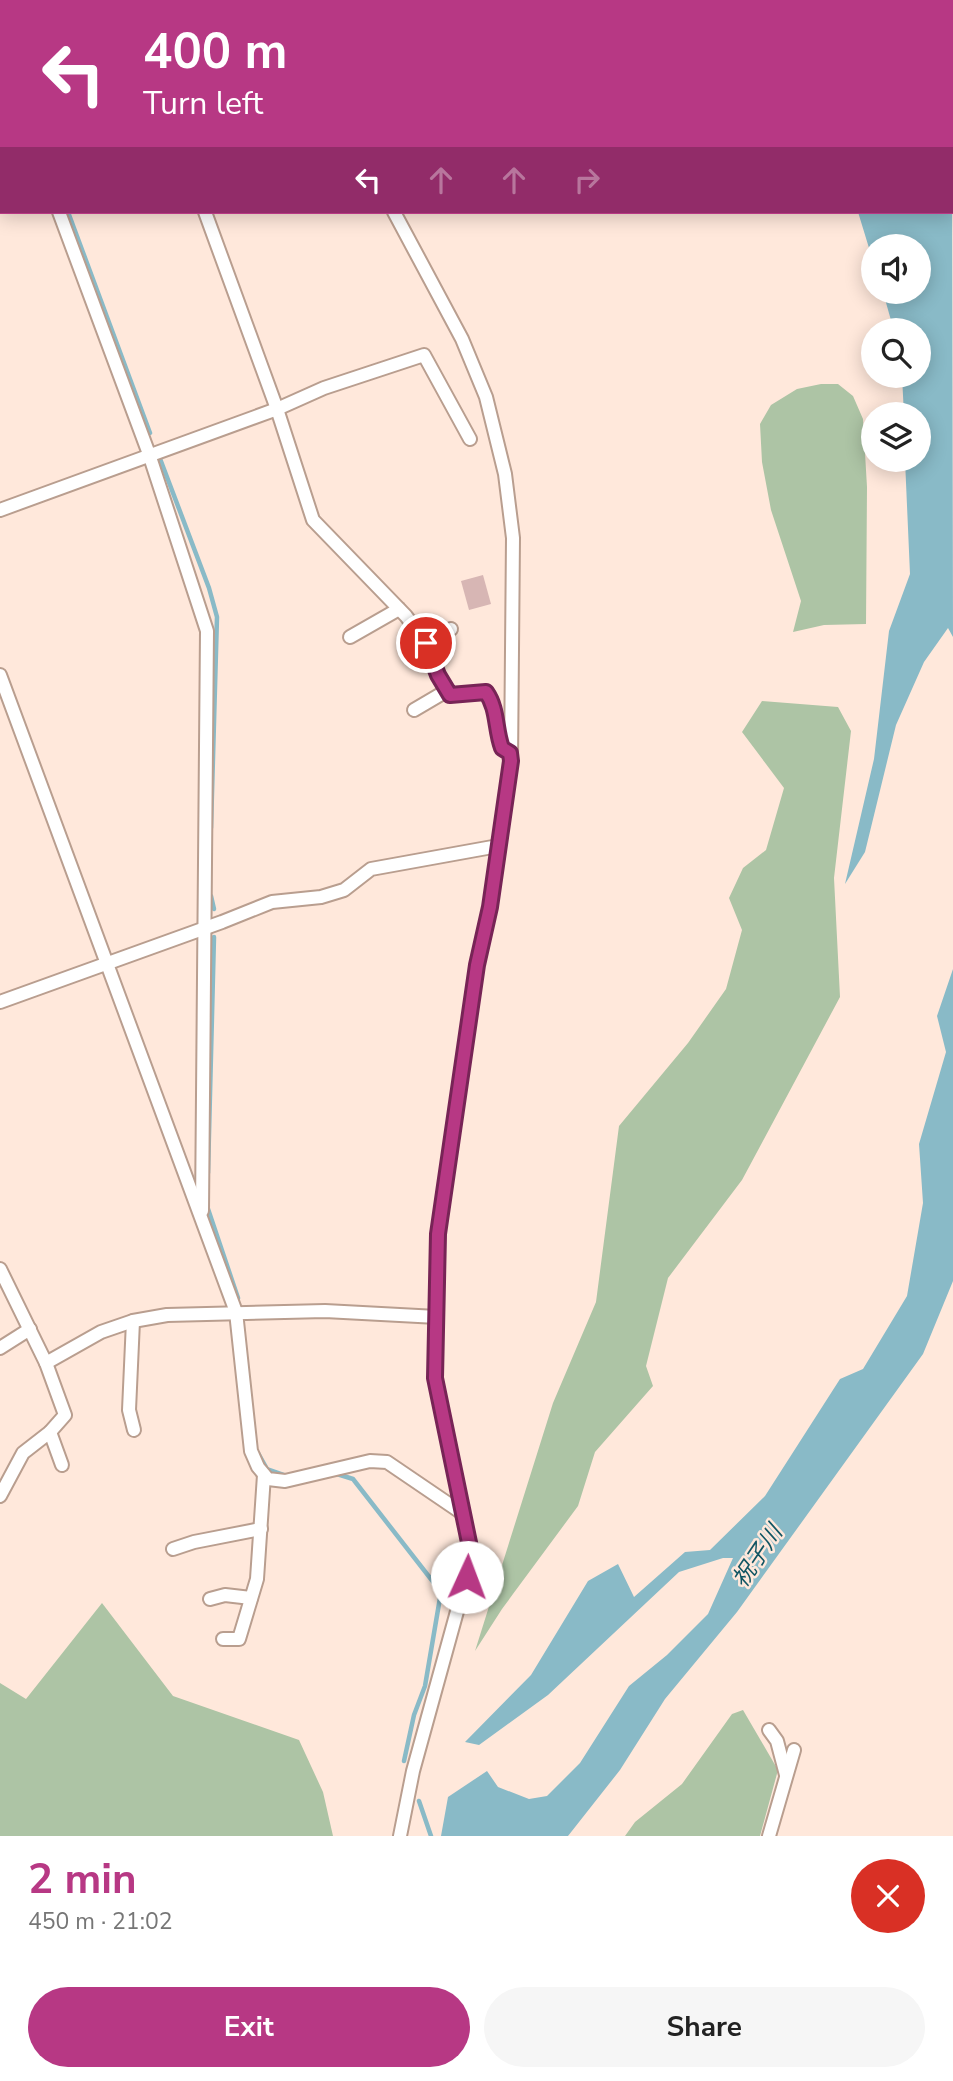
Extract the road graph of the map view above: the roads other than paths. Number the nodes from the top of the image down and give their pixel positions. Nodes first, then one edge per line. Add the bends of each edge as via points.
1 (60, 214) edge
2 (206, 214) edge
3 (395, 214) edge
4 (277, 409) junction
5 (470, 439) dead end
6 (149, 454) junction
7 (0, 510) edge
8 (399, 609) junction
9 (451, 629) dead end
10 (351, 636) dead end
11 (426, 643) junction
12 (0, 675) edge
13 (447, 690) junction
14 (414, 710) dead end
15 (510, 753) junction
16 (498, 846) junction
17 (205, 928) junction
18 (108, 965) junction
19 (0, 1002) edge
20 (202, 1217) junction
21 (0, 1269) edge
22 (236, 1312) junction
23 (437, 1317) junction
24 (133, 1321) junction
25 (30, 1329) junction
26 (0, 1348) edge
27 (46, 1363) junction
28 (134, 1430) dead end
29 (50, 1432) junction
30 (62, 1465) dead end
31 (264, 1475) junction
32 (0, 1496) edge
33 (462, 1513) junction
34 (261, 1529) junction
35 (173, 1549) dead end
36 (251, 1598) junction
37 (210, 1599) dead end
38 (223, 1639) dead end
39 (769, 1730) dead end
40 (794, 1750) dead end
41 (786, 1775) junction
42 (400, 1836) edge
43 (769, 1836) edge

1 - 6 street
2 - 4 street
3 - 15 street via 462,339 486,397 505,474 513,538
4 - 5 street via 324,388 424,355
4 - 6 street
4 - 8 street via 313,520
6 - 7 street
6 - 17 street via 207,631
8 - 10 street
8 - 11 street
9 - 11 street
11 - 13 street
12 - 18 street
13 - 14 street
13 - 15 street via 450,695 486,692 495,704 502,748
15 - 16 street
16 - 17 street via 371,869 344,890 272,902
16 - 23 street via 440,1222
17 - 18 street
17 - 20 street
18 - 19 street
18 - 20 street
20 - 22 street
21 - 25 street
22 - 23 street
22 - 24 street
22 - 31 street via 251,1451
23 - 33 street via 435,1378
24 - 27 street via 101,1332
24 - 28 street via 130,1410
25 - 26 street
25 - 27 street
27 - 29 street via 65,1415
29 - 30 street
29 - 32 street via 23,1453
31 - 33 street via 285,1481 370,1461 387,1462
31 - 34 street
33 - 42 street via 472,1557
34 - 35 street
34 - 36 street
36 - 37 street via 225,1595
36 - 38 street via 239,1639
39 - 41 street via 777,1741
40 - 41 street
41 - 43 street

